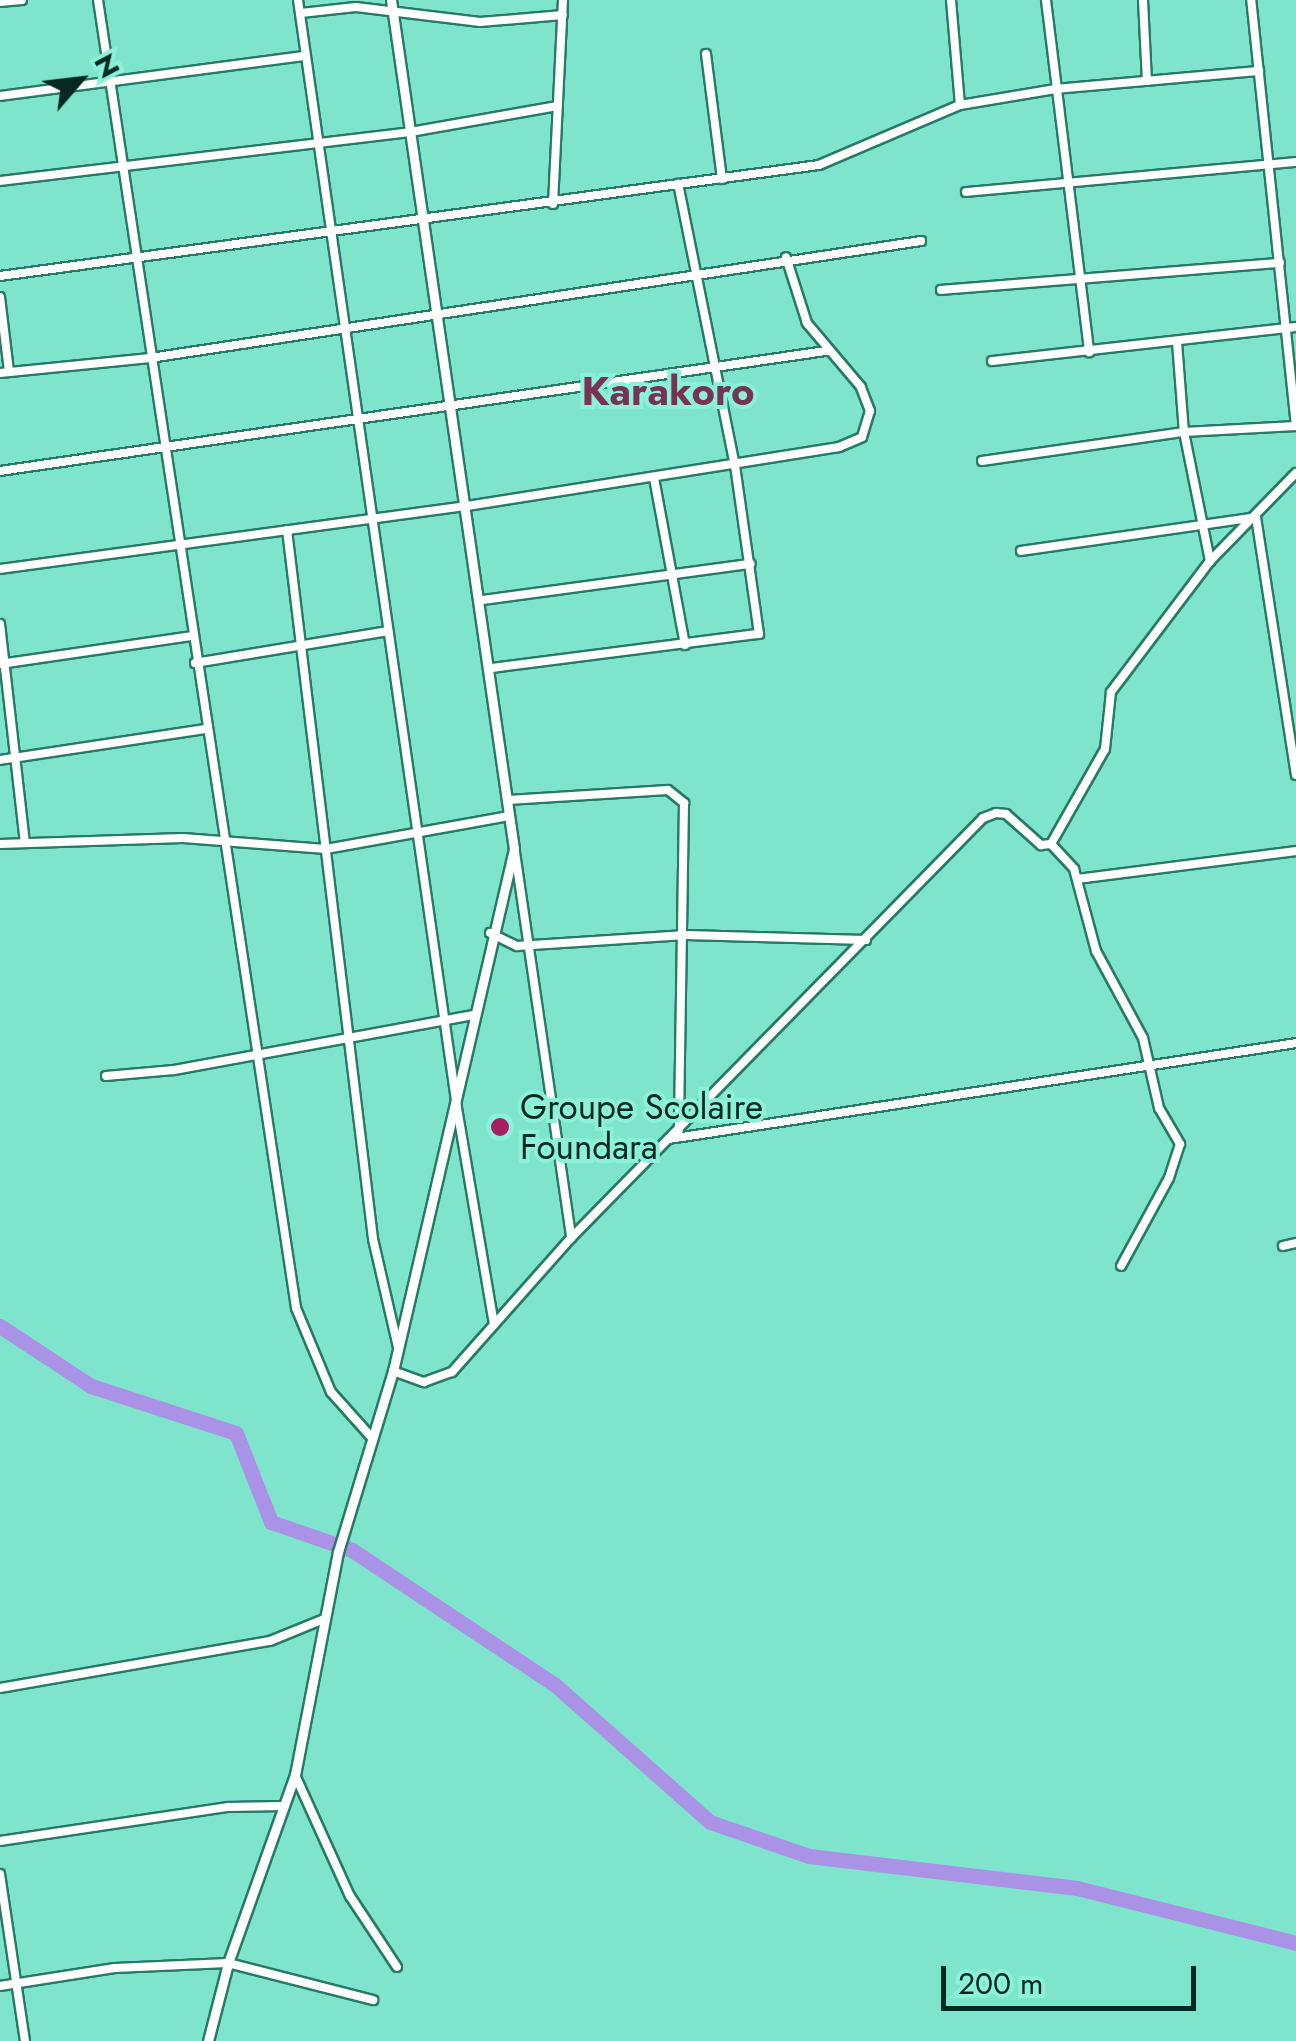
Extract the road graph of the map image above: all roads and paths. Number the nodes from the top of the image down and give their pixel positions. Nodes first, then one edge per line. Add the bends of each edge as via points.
1 (12, 0) edge
2 (22, 0) edge
3 (98, 0) edge
4 (298, 0) edge
5 (563, 0) edge
6 (950, 0) edge
7 (1046, 0) edge
8 (1143, 0) edge
9 (1251, 0) edge
10 (0, 2) edge
11 (392, 5) edge
12 (300, 13) junction
13 (563, 15) junction
14 (706, 54) dead end
15 (305, 56) junction
16 (1259, 71) junction
17 (112, 80) junction
18 (1147, 81) junction
19 (1056, 89) junction
20 (0, 96) edge
21 (558, 106) junction
22 (960, 106) junction
23 (410, 132) junction
24 (316, 144) junction
25 (1296, 162) edge
26 (1270, 166) junction
27 (123, 168) junction
28 (722, 179) junction
29 (0, 181) edge
30 (678, 184) junction
31 (1067, 185) junction
32 (966, 192) dead end
33 (553, 204) junction
34 (424, 221) junction
35 (329, 231) junction
36 (921, 241) dead end
37 (786, 258) junction
38 (134, 261) junction
39 (1280, 263) junction
40 (698, 271) junction
41 (0, 276) edge
42 (1078, 279) junction
43 (941, 290) dead end
44 (0, 297) edge
45 (438, 310) junction
46 (1296, 328) edge
47 (344, 329) junction
48 (1284, 329) junction
49 (1177, 342) junction
50 (826, 351) junction
51 (1089, 352) junction
52 (150, 358) junction
53 (992, 361) dead end
54 (717, 370) junction
55 (5, 372) edge
56 (454, 406) junction
57 (356, 420) junction
58 (1184, 432) junction
59 (166, 449) junction
60 (982, 461) dead end
61 (735, 466) junction
62 (0, 471) edge
63 (1296, 473) edge
64 (654, 478) junction
65 (468, 506) junction
66 (1256, 517) junction
67 (372, 519) junction
68 (1203, 529) junction
69 (287, 530) junction
70 (179, 544) junction
71 (1020, 552) dead end
72 (1210, 561) junction
73 (751, 564) junction
74 (0, 569) edge
75 (668, 576) junction
76 (483, 600) junction
77 (0, 624) edge
78 (388, 631) junction
79 (191, 636) junction
80 (685, 645) junction
81 (298, 646) junction
82 (195, 663) junction
83 (3, 664) edge
84 (492, 668) junction
85 (206, 729) junction
86 (16, 758) junction
87 (0, 760) edge
88 (1296, 775) edge
89 (508, 800) junction
90 (510, 816) junction
91 (418, 836) junction
92 (25, 843) junction
93 (0, 844) edge
94 (229, 844) junction
95 (1051, 844) junction
96 (326, 849) junction
97 (514, 849) junction
98 (1296, 851) edge
99 (1077, 878) junction
100 (490, 933) junction
101 (686, 935) junction
102 (866, 940) junction
103 (532, 945) junction
104 (475, 1015) junction
105 (444, 1020) junction
106 (351, 1039) junction
107 (1296, 1043) edge
108 (258, 1054) junction
109 (1151, 1066) junction
110 (106, 1076) dead end
111 (457, 1108) junction
112 (678, 1130) junction
113 (669, 1140) junction
114 (571, 1238) junction
115 (1296, 1242) edge
116 (1283, 1246) dead end
117 (1120, 1266) dead end
118 (494, 1324) junction
119 (399, 1350) junction
120 (394, 1371) junction
121 (373, 1439) junction
122 (324, 1620) junction
123 (0, 1688) edge
124 (295, 1775) junction
125 (283, 1806) junction
126 (0, 1841) edge
127 (0, 1874) edge
128 (228, 1964) junction
129 (397, 1968) dead end
130 (17, 1984) junction
131 (0, 1986) edge
132 (372, 2000) dead end
133 (25, 2041) edge
134 (208, 2041) edge

1 - 2 street
1 - 10 street
3 - 17 street
4 - 12 street
5 - 13 street
6 - 22 street
7 - 19 street
8 - 18 street
9 - 16 street
11 - 12 street
11 - 13 street via 480,22
11 - 23 street
12 - 15 street
13 - 21 street
14 - 28 street
15 - 17 street
15 - 24 street
16 - 18 street
16 - 26 street
17 - 20 street
17 - 27 street
18 - 19 street
19 - 22 street
19 - 31 street
21 - 23 street
21 - 33 street
22 - 28 street via 818,165
23 - 24 street
23 - 34 street
24 - 27 street
24 - 35 street
25 - 26 street
26 - 31 street
26 - 39 street
27 - 29 street
27 - 38 street
28 - 30 street
30 - 33 street
30 - 40 street
31 - 32 street
31 - 42 street
33 - 34 street
34 - 35 street
34 - 45 street
35 - 38 street
35 - 47 street
36 - 37 street
37 - 40 street
37 - 50 street via 799,307
38 - 41 street
38 - 52 street
39 - 42 street
39 - 48 street
40 - 45 street
40 - 54 street
42 - 43 street
42 - 51 street
44 - 55 street
45 - 47 street
45 - 56 street
46 - 48 street
47 - 52 street
47 - 57 street
48 - 49 street
48 - 58 street via 1296,426
49 - 51 street
49 - 58 street
50 - 54 street
50 - 61 street via 861,387 870,411 862,437
51 - 53 street
52 - 55 street
52 - 59 street
54 - 56 street
54 - 61 street
56 - 57 street
56 - 65 street
57 - 59 street
57 - 67 street
58 - 60 street
58 - 68 street
59 - 62 street
59 - 70 street
61 - 64 street
61 - 73 street
63 - 66 street
64 - 65 street
64 - 75 street
65 - 67 street
65 - 76 street
66 - 68 street
66 - 72 street
66 - 88 street
67 - 69 street
67 - 78 street
68 - 71 street
68 - 72 street
69 - 70 street
69 - 81 street
70 - 74 street
70 - 79 street
72 - 95 street via 1110,692 1105,748
73 - 75 street
73 - 80 street via 759,634
75 - 76 street
75 - 80 street
76 - 84 street
77 - 83 street
78 - 81 street
78 - 91 street
79 - 82 street
79 - 83 street
80 - 84 street
81 - 82 street
81 - 96 street
82 - 85 street
83 - 86 street
84 - 89 street
85 - 86 street
85 - 94 street
86 - 87 street
86 - 92 street
89 - 90 street
89 - 101 street via 678,793 684,802
90 - 91 street
90 - 97 street
91 - 96 street
91 - 105 street
92 - 93 street
92 - 94 street via 183,838
94 - 96 street
94 - 108 street
95 - 99 street
95 - 102 street via 1042,846 1006,814 983,818
96 - 106 street
97 - 100 street
97 - 103 street
98 - 99 street
99 - 109 street via 1096,951
100 - 103 street
100 - 104 street
101 - 102 street
101 - 103 street
101 - 112 street
102 - 112 street
103 - 114 street
104 - 105 street
104 - 111 street
105 - 106 street
105 - 111 street
106 - 108 street
106 - 119 street via 374,1239
107 - 109 street
108 - 110 street
108 - 121 street via 296,1308 331,1392
109 - 113 street
109 - 117 street via 1158,1108 1180,1144 1169,1178
111 - 118 street
111 - 119 street
112 - 113 street
113 - 114 street
114 - 118 street
115 - 116 street
118 - 120 street via 438,1379 424,1382
119 - 120 street
120 - 121 street
121 - 122 street
122 - 123 street via 270,1641
122 - 124 street
124 - 125 street
124 - 129 street via 368,1930
125 - 126 street via 228,1807
125 - 128 street
127 - 130 street
128 - 130 street via 115,1968
128 - 132 street
128 - 134 street
130 - 131 street
130 - 133 street

